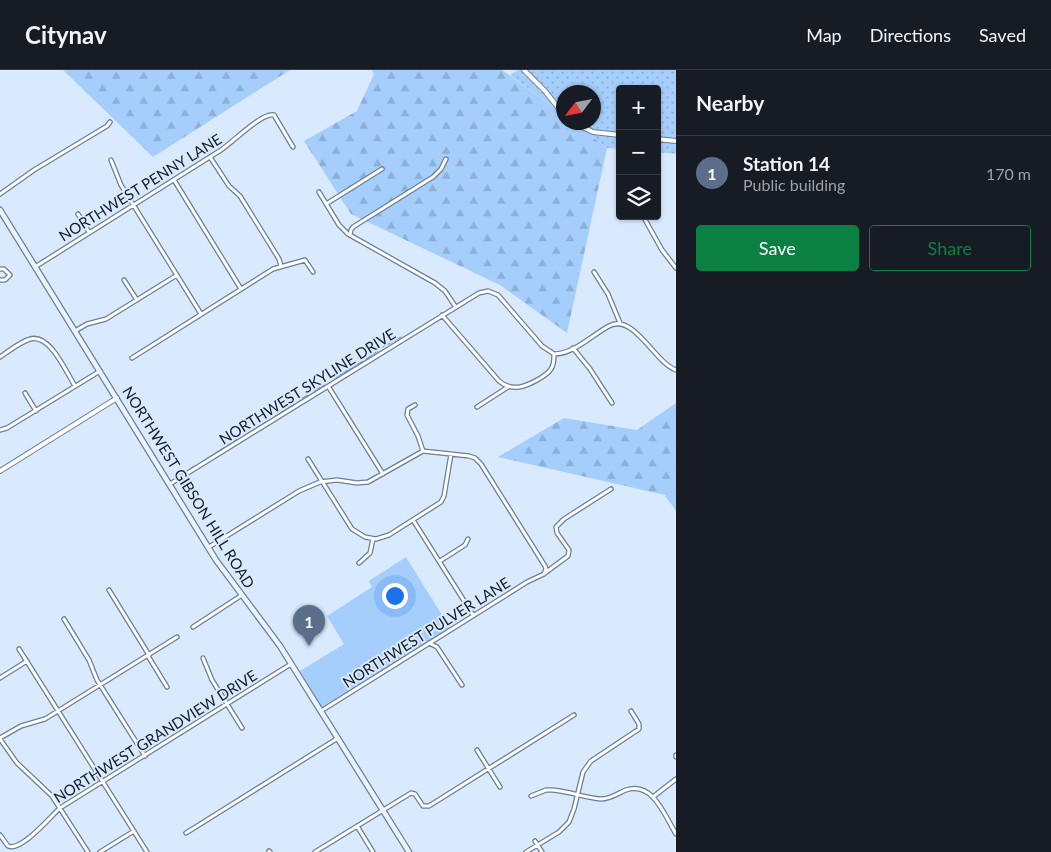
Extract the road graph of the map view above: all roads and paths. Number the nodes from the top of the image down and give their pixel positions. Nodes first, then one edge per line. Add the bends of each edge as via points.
1 (524, 70) edge
2 (556, 105) edge
3 (110, 122) dead end
4 (589, 130) edge
5 (616, 135) edge
6 (661, 139) edge
7 (676, 141) edge
8 (293, 147) dead end
9 (210, 156) junction
10 (446, 159) dead end
11 (111, 160) dead end
12 (382, 169) dead end
13 (174, 180) junction
14 (319, 192) dead end
15 (0, 194) edge
16 (133, 204) junction
17 (326, 204) junction
18 (0, 210) edge
19 (78, 214) dead end
20 (645, 220) edge
21 (89, 232) junction
22 (350, 236) junction
23 (281, 266) junction
24 (35, 267) junction
25 (676, 268) edge
26 (0, 269) edge
27 (313, 272) dead end
28 (594, 272) dead end
29 (177, 275) junction
30 (0, 280) edge
31 (124, 280) dead end
32 (241, 289) junction
33 (137, 300) junction
34 (455, 306) junction
35 (201, 314) junction
36 (442, 315) junction
37 (620, 323) junction
38 (75, 331) junction
39 (573, 348) junction
40 (554, 354) junction
41 (0, 357) edge
42 (132, 358) dead end
43 (100, 370) junction
44 (676, 370) edge
45 (75, 386) junction
46 (328, 386) junction
47 (510, 387) junction
48 (25, 393) dead end
49 (117, 398) junction
50 (612, 402) dead end
51 (414, 405) dead end
52 (477, 407) dead end
53 (36, 410) junction
54 (0, 430) edge
55 (422, 451) junction
56 (451, 454) junction
57 (308, 459) dead end
58 (0, 471) edge
59 (383, 474) junction
60 (323, 482) junction
61 (170, 484) junction
62 (611, 489) dead end
63 (413, 520) junction
64 (374, 539) junction
65 (468, 539) dead end
66 (209, 547) junction
67 (440, 561) junction
68 (359, 563) dead end
69 (544, 574) junction
70 (109, 590) dead end
71 (242, 595) junction
72 (473, 615) junction
73 (64, 619) dead end
74 (193, 627) dead end
75 (177, 637) dead end
76 (428, 643) junction
77 (19, 649) dead end
78 (148, 655) junction
79 (203, 658) dead end
80 (27, 661) junction
81 (291, 663) junction
82 (0, 678) edge
83 (101, 685) junction
84 (462, 685) dead end
85 (168, 687) dead end
86 (227, 704) junction
87 (59, 711) junction
88 (321, 711) junction
89 (631, 711) dead end
90 (574, 715) dead end
91 (242, 728) dead end
92 (0, 738) edge
93 (338, 738) junction
94 (477, 750) dead end
95 (145, 756) junction
96 (488, 768) junction
97 (676, 780) edge
98 (103, 781) junction
99 (500, 787) dead end
100 (578, 794) junction
101 (531, 796) dead end
102 (653, 797) junction
103 (60, 808) junction
104 (382, 810) junction
105 (357, 826) junction
106 (134, 831) junction
107 (186, 833) dead end
108 (0, 834) edge
109 (676, 834) edge
110 (536, 843) junction
111 (88, 852) edge
112 (100, 852) edge
113 (146, 852) edge
114 (315, 852) edge
115 (373, 852) edge
116 (409, 852) edge
117 (526, 852) edge
118 (542, 852) edge

1 - 2 street
3 - 15 street
4 - 5 street
6 - 7 street
8 - 9 street, NORTHWEST PENNY LANE via 274,115 270,114
9 - 13 street, NORTHWEST PENNY LANE
9 - 23 street via 229,186 240,196
10 - 22 street via 433,177 354,227
11 - 16 street
12 - 17 street
13 - 16 street, NORTHWEST PENNY LANE
13 - 32 street
14 - 17 street
16 - 21 street, NORTHWEST PENNY LANE
16 - 29 street
17 - 22 street
18 - 24 main road, NORTHWEST GIBSON HILL ROAD
19 - 21 street
20 - 25 street
21 - 24 street, NORTHWEST PENNY LANE
22 - 34 street via 435,283
23 - 27 street via 305,260
23 - 32 street
24 - 38 main road, NORTHWEST GIBSON HILL ROAD
26 - 30 street via 10,275
28 - 37 street
29 - 33 street
29 - 35 street
31 - 33 street
32 - 35 street
33 - 38 street via 106,319
34 - 36 street, NORTHWEST SKYLINE DRIVE
34 - 40 street, NORTHWEST SKYLINE DRIVE via 479,293 493,292 542,346
35 - 42 street
36 - 46 street, NORTHWEST SKYLINE DRIVE
36 - 47 street via 498,381
37 - 39 street via 607,327
37 - 44 street via 633,330 665,364
38 - 43 main road, NORTHWEST GIBSON HILL ROAD
39 - 40 street
39 - 50 street
40 - 47 street via 553,366 546,375 528,386
41 - 45 street via 26,341 38,338 49,345
43 - 45 street
43 - 49 main road, NORTHWEST GIBSON HILL ROAD
45 - 53 street
46 - 59 street
46 - 61 street, NORTHWEST SKYLINE DRIVE
47 - 52 street
48 - 53 street
49 - 58 street
49 - 61 main road, NORTHWEST GIBSON HILL ROAD
51 - 55 street via 408,409 407,415
53 - 54 street
55 - 56 street
55 - 59 street
56 - 63 street via 443,498
56 - 69 street via 471,456 481,464 545,566
57 - 60 street
59 - 60 street via 363,483
60 - 64 street via 352,529
60 - 66 street via 299,491
61 - 66 main road, NORTHWEST GIBSON HILL ROAD
62 - 69 street, NORTHWEST PULVER LANE via 556,527 569,550 568,556
63 - 64 street via 389,535
63 - 67 street
64 - 68 street via 370,553
65 - 67 street via 465,545
66 - 71 main road, NORTHWEST GIBSON HILL ROAD
67 - 72 street
69 - 72 street, NORTHWEST PULVER LANE
70 - 78 street
71 - 74 street
71 - 81 main road, NORTHWEST GIBSON HILL ROAD
72 - 76 street, NORTHWEST PULVER LANE
73 - 83 street
75 - 78 street
76 - 84 street via 437,648
76 - 88 street, NORTHWEST PULVER LANE
77 - 80 street
78 - 83 street
78 - 85 street
79 - 86 street
80 - 82 street
80 - 87 street
81 - 86 street, NORTHWEST GRANDVIEW DRIVE
81 - 88 main road, NORTHWEST GIBSON HILL ROAD
83 - 87 street
83 - 95 street
86 - 91 street
86 - 95 street, NORTHWEST GRANDVIEW DRIVE
87 - 92 street
87 - 98 street
88 - 93 main road, NORTHWEST GIBSON HILL ROAD
89 - 100 street via 639,729 591,761 583,772
90 - 96 street
92 - 103 street via 17,763 47,790
93 - 104 main road, NORTHWEST GIBSON HILL ROAD
93 - 107 street
94 - 96 street
95 - 98 street, NORTHWEST GRANDVIEW DRIVE
96 - 99 street
96 - 104 street via 429,806 423,806 411,793
97 - 102 street
98 - 103 street, NORTHWEST GRANDVIEW DRIVE
98 - 106 street
100 - 101 street via 549,790
100 - 102 street via 606,799 632,789 646,791
100 - 110 street via 569,822 559,832
102 - 109 street
103 - 108 street, NORTHWEST GRANDVIEW DRIVE via 32,836 14,847 10,848
103 - 111 street
104 - 105 street
104 - 116 main road, NORTHWEST GIBSON HILL ROAD
105 - 114 street
105 - 115 street
106 - 112 street
106 - 113 street
110 - 117 street
110 - 118 street

